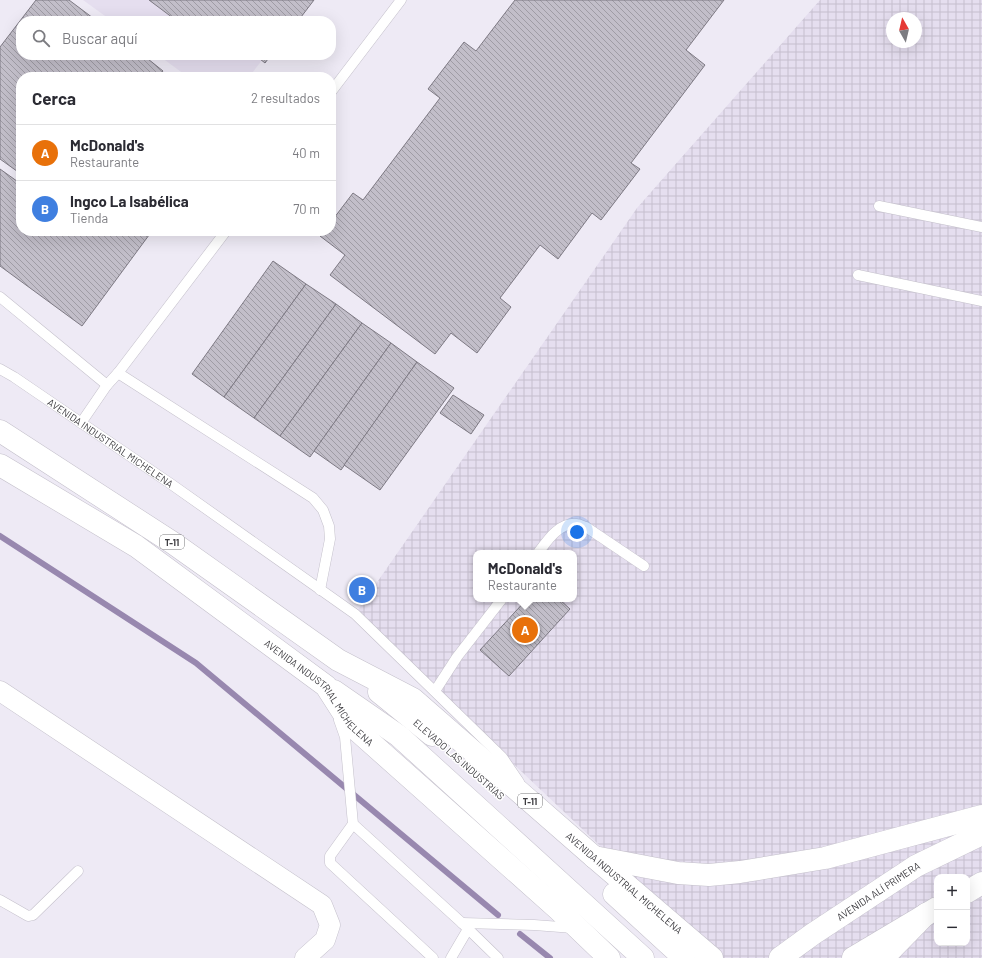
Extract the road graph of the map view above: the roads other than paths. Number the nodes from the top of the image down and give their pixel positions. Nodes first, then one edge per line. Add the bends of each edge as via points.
1 (401, 0) edge
2 (336, 85) edge
3 (879, 206) dead end
4 (982, 227) edge
5 (222, 236) edge
6 (858, 276) dead end
7 (0, 297) edge
8 (982, 300) edge
9 (0, 369) edge
10 (118, 373) junction
11 (108, 385) junction
12 (81, 423) junction
13 (0, 432) edge
14 (0, 465) edge
15 (540, 550) edge
16 (644, 566) dead end
17 (320, 590) junction
18 (500, 602) edge
19 (338, 660) junction
20 (326, 686) junction
21 (0, 691) edge
22 (435, 691) junction
23 (536, 807) junction
24 (982, 816) edge
25 (353, 824) junction
26 (982, 834) edge
27 (594, 857) junction
28 (78, 871) dead end
29 (982, 884) edge
30 (970, 890) edge
31 (0, 900) edge
32 (932, 911) edge
33 (465, 926) junction
34 (579, 929) junction
35 (604, 955) edge
36 (305, 958) edge
37 (433, 958) edge
38 (451, 958) edge
39 (498, 958) edge
40 (644, 958) edge
41 (684, 958) edge
42 (712, 958) edge
43 (780, 958) edge
44 (853, 958) edge
45 (883, 958) edge

1 - 2 lane
3 - 4 lane
5 - 10 lane
6 - 8 lane
7 - 11 lane
9 - 12 lane, AVENIDA INDUSTRIAL MICHELENA
10 - 11 lane
10 - 17 lane via 313,498 323,510 330,533
11 - 12 lane
12 - 17 lane, AVENIDA INDUSTRIAL MICHELENA
13 - 19 main road, AVENIDA INDUSTRIAL MICHELENA / T-11 via 173,543
14 - 20 main road, AVENIDA INDUSTRIAL MICHELENA / T-11 via 136,546
15 - 16 lane via 552,534 565,526 577,524 586,527
17 - 22 lane, AVENIDA INDUSTRIAL MICHELENA via 355,614
18 - 22 lane via 457,657
19 - 23 main road, AVENIDA INDUSTRIAL MICHELENA / T-11 via 413,699
19 - 41 main road, ELEVADO LAS INDUSTRIAS / T-11 via 418,723
20 - 25 lane via 345,737
20 - 34 main road, AVENIDA INDUSTRIAL MICHELENA / T-11 via 351,725
20 - 40 main road, T-11 via 399,736
21 - 36 street via 322,905 330,925 325,940
22 - 23 lane, AVENIDA INDUSTRIAL MICHELENA via 502,757
23 - 27 main road, AVENIDA INDUSTRIAL MICHELENA / T-11
24 - 27 main road, T-11 via 826,858 732,873 678,873
25 - 33 lane
25 - 37 lane via 330,856 330,863
26 - 43 main road, AVENIDA ALÍ PRIMERA via 916,866
27 - 42 main road, AVENIDA INDUSTRIAL MICHELENA / T-11
28 - 31 lane via 33,915 28,916
29 - 30 main road
32 - 44 main road
32 - 45 main road
33 - 34 lane via 534,925
33 - 38 lane
33 - 39 lane
34 - 35 main road, AVENIDA INDUSTRIAL MICHELENA / T-11

